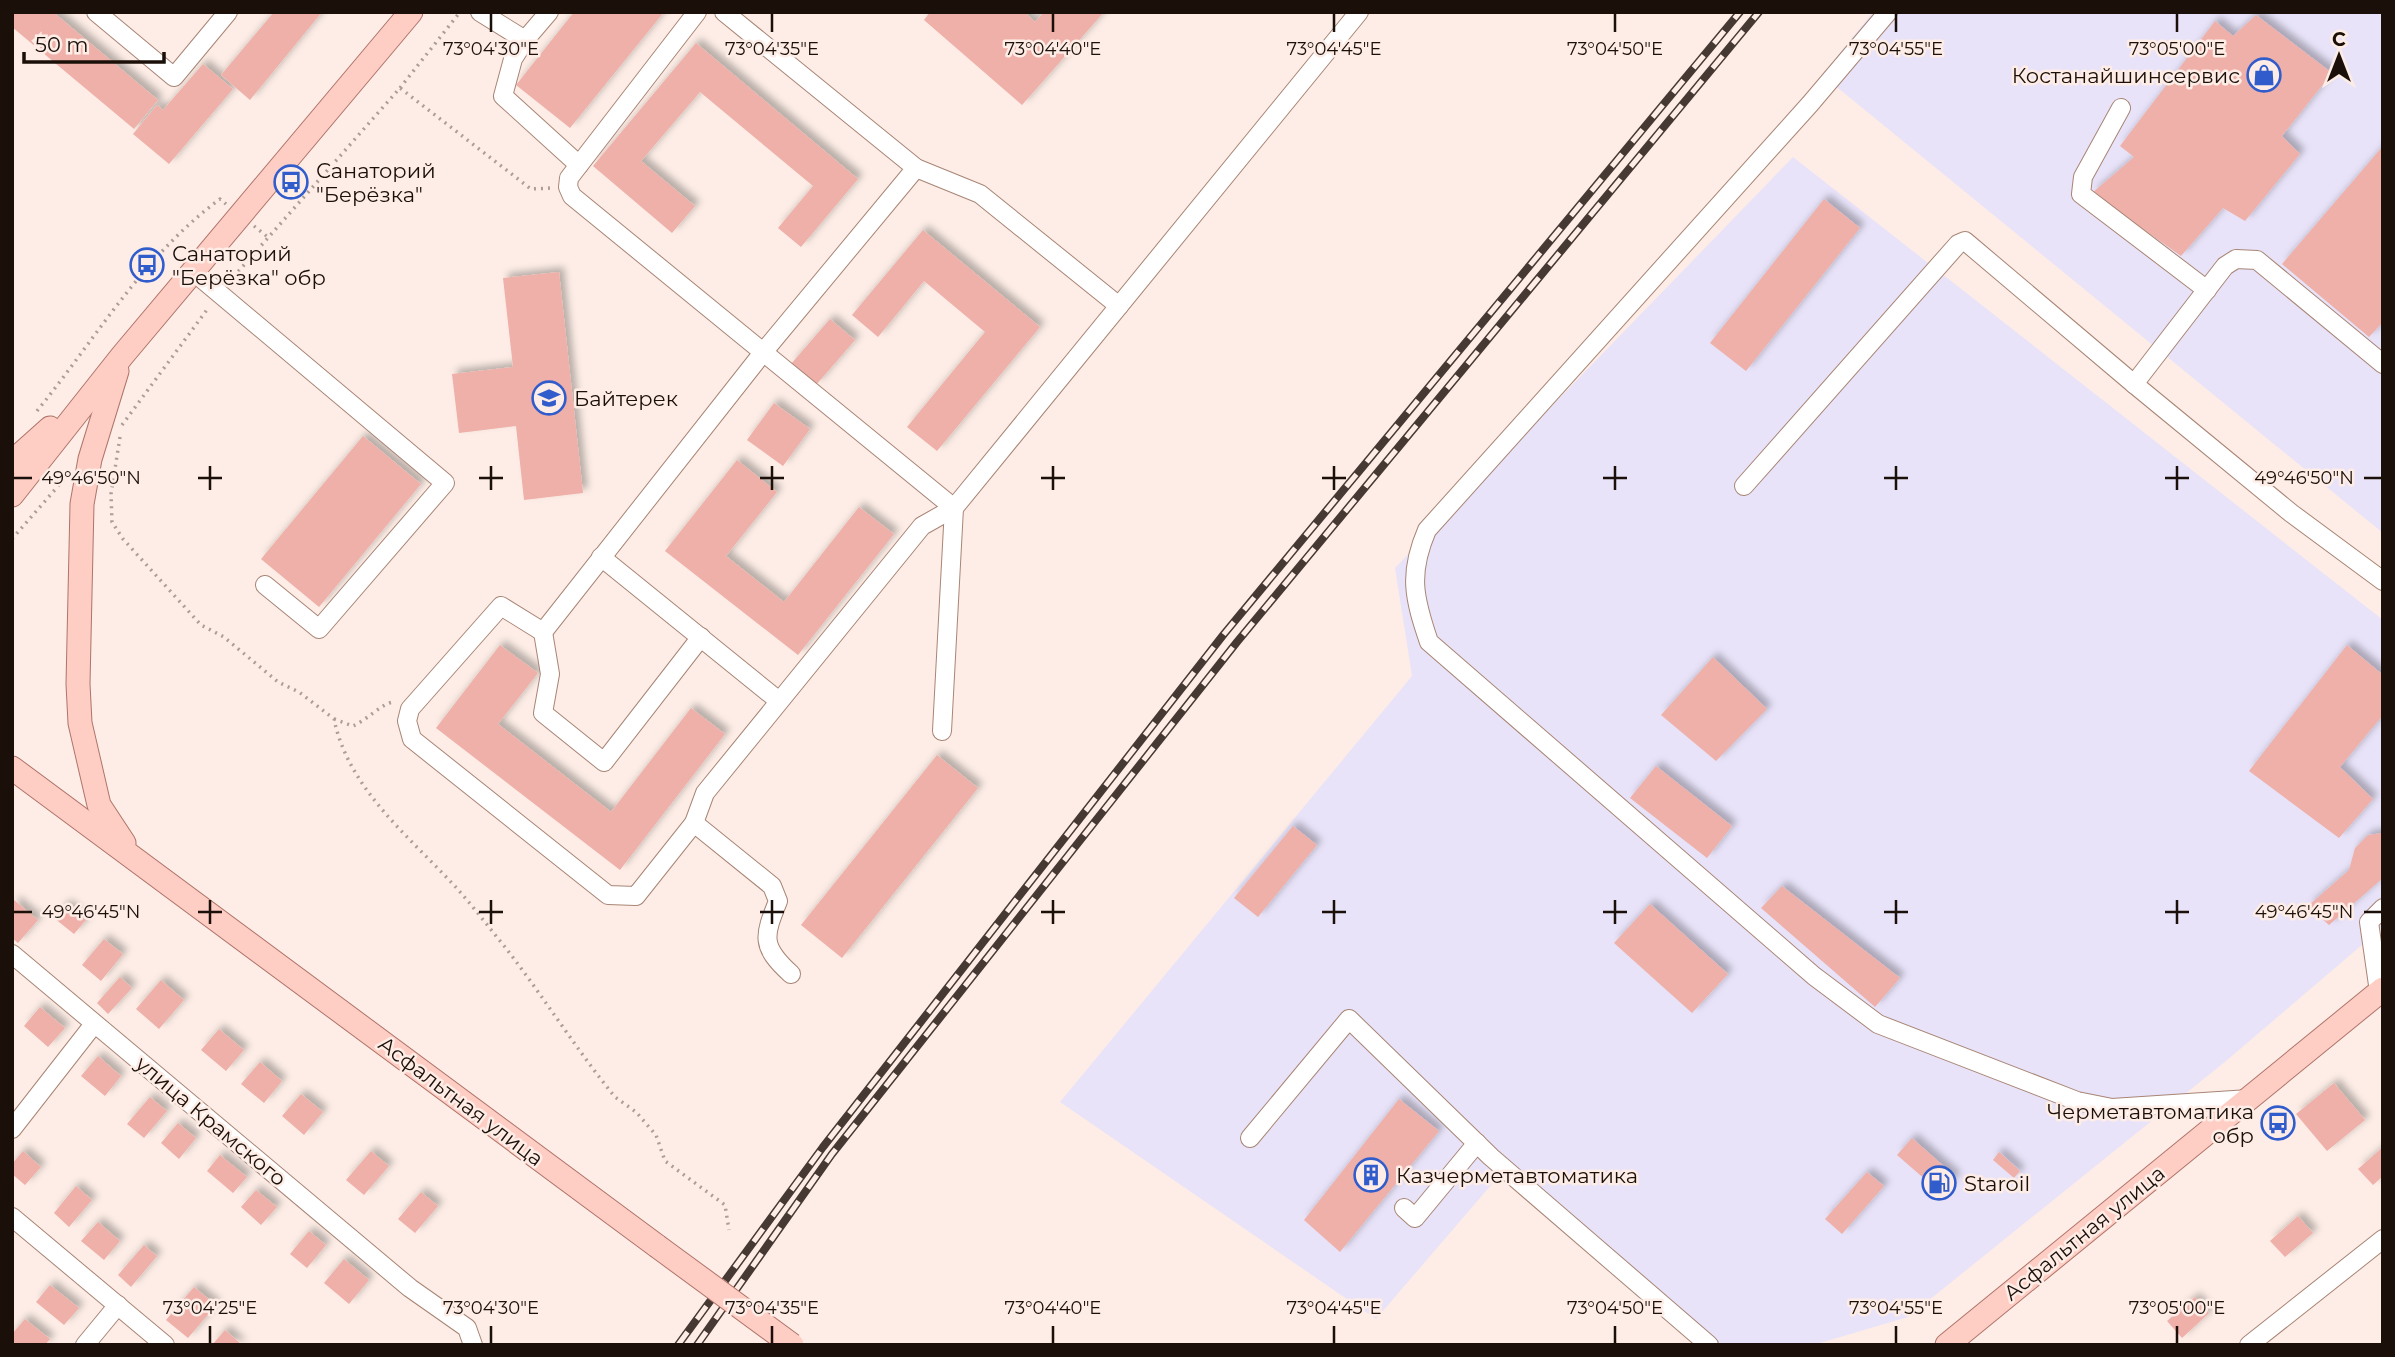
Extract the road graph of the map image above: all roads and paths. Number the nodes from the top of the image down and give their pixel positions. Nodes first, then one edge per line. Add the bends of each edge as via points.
1 (96, 12) edge
2 (228, 12) edge
3 (411, 12) edge
4 (460, 12) edge
5 (480, 12) edge
6 (549, 12) edge
7 (697, 12) edge
8 (724, 12) edge
9 (1359, 12) edge
10 (1888, 12) edge
11 (525, 40) junction
12 (400, 88) junction
13 (2121, 108) dead end
14 (579, 165) junction
15 (916, 168) junction
16 (568, 187) junction
17 (242, 216) junction
18 (269, 238) junction
19 (195, 273) junction
20 (2207, 290) junction
21 (219, 293) junction
22 (1119, 306) junction
23 (765, 350) junction
24 (122, 356) junction
25 (2383, 364) edge
26 (2134, 384) junction
27 (29, 420) dead end
28 (122, 425) junction
29 (114, 434) dead end
30 (90, 459) junction
31 (12, 462) edge
32 (1744, 486) dead end
33 (12, 495) edge
34 (954, 508) junction
35 (12, 539) edge
36 (601, 557) junction
37 (2383, 581) edge
38 (265, 585) dead end
39 (543, 632) junction
40 (701, 638) junction
41 (419, 698) junction
42 (779, 701) junction
43 (334, 719) junction
44 (942, 731) dead end
45 (12, 768) edge
46 (694, 823) junction
47 (131, 855) junction
48 (2383, 908) edge
49 (12, 954) edge
50 (791, 974) dead end
51 (2381, 990) edge
52 (94, 1024) junction
53 (2249, 1099) junction
54 (12, 1129) edge
55 (1250, 1138) dead end
56 (1477, 1143) junction
57 (1404, 1208) dead end
58 (12, 1216) edge
59 (729, 1230) dead end
60 (2383, 1239) edge
61 (118, 1305) junction
62 (85, 1345) edge
63 (165, 1345) edge
64 (473, 1345) edge
65 (792, 1345) edge
66 (1709, 1345) edge
67 (1947, 1345) edge
68 (2249, 1345) edge

1 - 2 street via 174,77
3 - 17 main road
4 - 12 path
5 - 11 street
6 - 11 street
7 - 14 street
8 - 15 street
9 - 22 street
10 - 53 street via 1427,530 1416,556 1414,597 1429,642 1814,976 1878,1024 2077,1101 2112,1108
11 - 14 street via 513,59 503,96
12 - 16 path via 531,190
12 - 18 path
13 - 20 street via 2083,177 2081,194
14 - 16 street
15 - 22 street via 980,194
15 - 23 street
16 - 23 street via 572,196
17 - 18 path
17 - 19 main road
17 - 27 path via 220,199 191,220 152,259
18 - 21 path
19 - 21 street
19 - 24 main road
20 - 25 street via 2225,266 2236,260 2257,260
20 - 26 street
21 - 28 path
21 - 38 street via 446,484 319,629
22 - 34 street
23 - 34 street
23 - 36 street
24 - 30 main road
24 - 31 main road
24 - 33 main road
26 - 32 street via 1965,241
26 - 37 street via 2291,513
28 - 29 path
28 - 43 path via 111,494 112,522 123,539 201,625
30 - 35 path via 63,480
30 - 47 main road via 79,566 80,723 99,805
34 - 42 street via 922,526
34 - 44 street
36 - 39 street
36 - 40 street
39 - 40 street via 550,674 543,713 604,762
39 - 41 street via 501,606
40 - 42 street
41 - 43 path via 384,704 372,718 353,726
41 - 46 street via 407,721 412,739 608,895 636,895
42 - 46 street via 705,793
43 - 59 path via 354,771 377,803 505,947 615,1097 636,1112 656,1136 665,1161 725,1205
45 - 47 main road, Асфальтная улица
46 - 50 street via 772,886 778,901 765,935 772,957
47 - 65 main road, Асфальтная улица, bridge
48 - 51 street via 2369,922
49 - 52 street, улица Крамского
51 - 53 main road, Асфальтная улица
52 - 54 street
52 - 64 street, улица Крамского via 410,1288 467,1328
53 - 67 main road, Асфальтная улица
55 - 56 street via 1349,1019
56 - 57 street via 1415,1218
56 - 66 street
58 - 61 street
60 - 68 street
61 - 62 street
61 - 63 street

